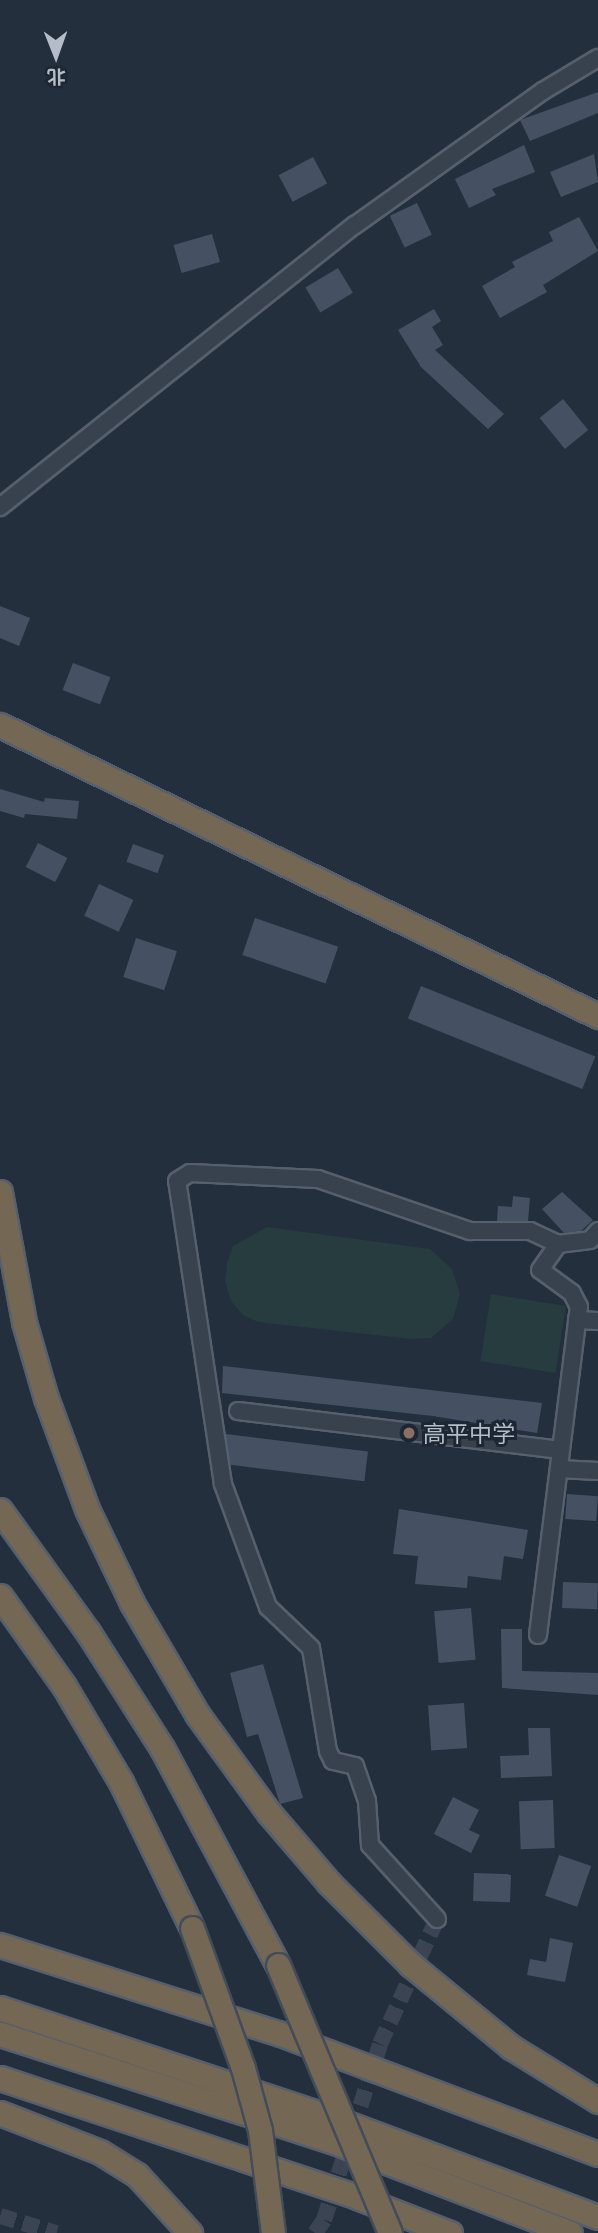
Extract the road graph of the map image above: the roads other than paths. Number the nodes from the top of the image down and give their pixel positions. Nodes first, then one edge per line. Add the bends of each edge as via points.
1 (598, 58) edge
2 (0, 507) edge
3 (0, 725) edge
4 (598, 1016) edge
5 (0, 1192) edge
6 (598, 1231) edge
7 (558, 1244) junction
8 (577, 1320) junction
9 (598, 1321) edge
10 (238, 1411) dead end
11 (561, 1450) junction
12 (559, 1469) junction
13 (598, 1471) edge
14 (0, 1510) edge
15 (0, 1596) edge
16 (538, 1636) dead end
17 (437, 1919) dead end
18 (0, 1928) edge
19 (0, 1945) edge
20 (0, 2008) edge
21 (206, 2010) junction
22 (0, 2034) edge
23 (0, 2078) edge
24 (598, 2101) edge
25 (0, 2113) edge
26 (598, 2154) edge
27 (598, 2217) edge
28 (190, 2233) edge
29 (273, 2233) edge
30 (390, 2233) edge
31 (450, 2233) edge
32 (570, 2233) edge

1 - 2 street via 543,91 355,225
3 - 4 highway
5 - 24 highway via 24,1322 87,1509 132,1602 197,1714 278,1823 411,1965 511,2047
6 - 7 street via 590,1240
7 - 8 street via 540,1270 577,1298
7 - 17 street via 530,1231 470,1231 318,1179 190,1173 177,1181 223,1483 268,1607 311,1648 328,1751 333,1761 355,1766 367,1801 370,1845
8 - 9 street
8 - 11 street
10 - 11 street
11 - 12 street
12 - 13 street
12 - 16 street
14 - 30 highway, bridge via 88,1632 162,1748 278,1965
15 - 29 highway, bridge via 64,1686 121,1782 192,1928 243,2068 260,2130
18 - 21 highway
19 - 21 highway
20 - 27 highway via 344,2122
21 - 26 highway
22 - 32 highway via 332,2141
23 - 31 highway via 357,2197
25 - 28 highway via 100,2152 137,2175

